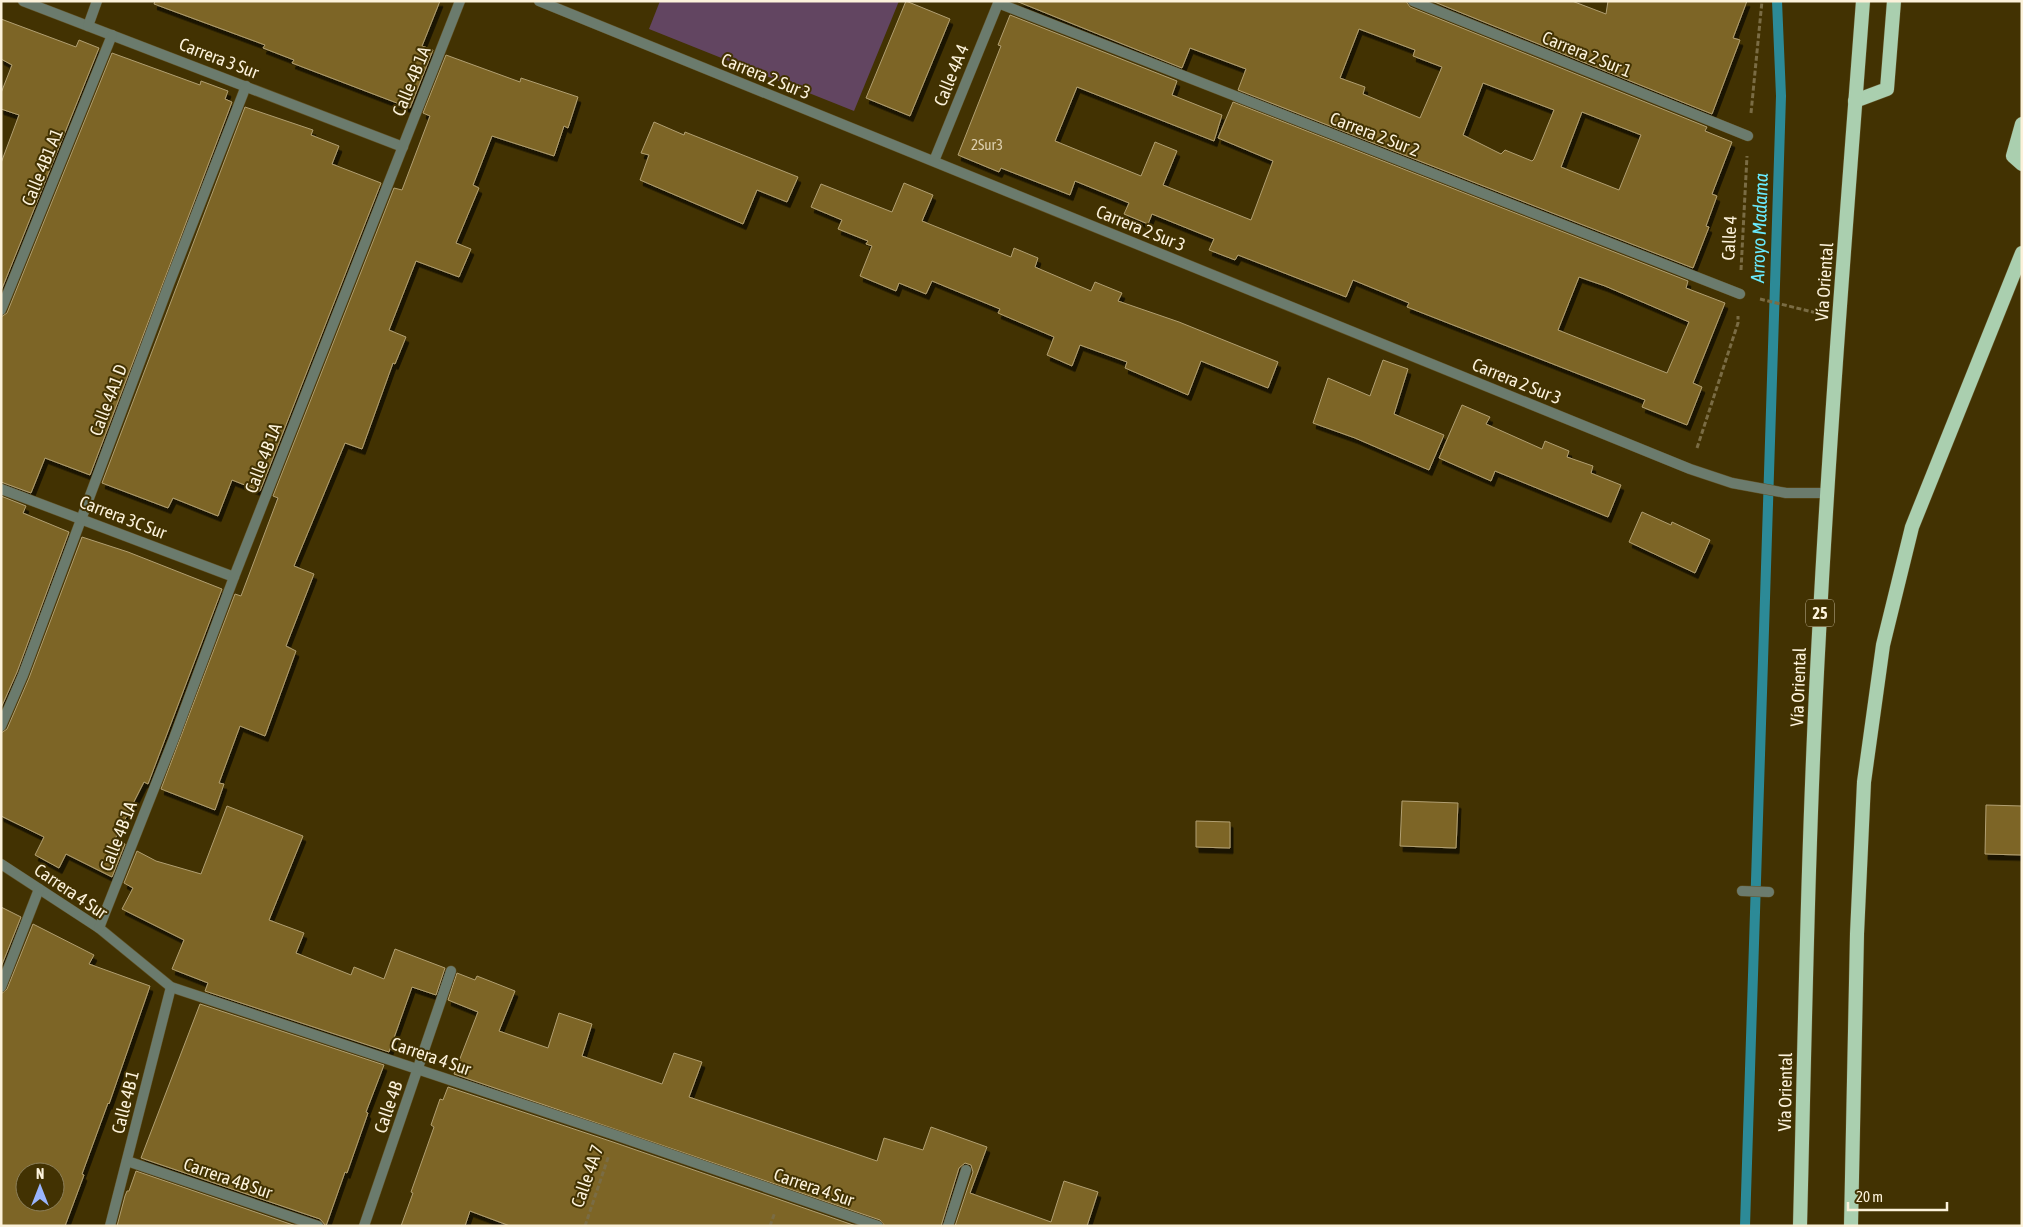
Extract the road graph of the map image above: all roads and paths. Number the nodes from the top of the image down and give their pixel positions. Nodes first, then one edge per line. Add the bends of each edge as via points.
1 (23, 1) edge
2 (98, 1) edge
3 (460, 1) edge
4 (539, 1) edge
5 (1413, 1) edge
6 (1762, 1) edge
7 (1894, 1) edge
8 (998, 2) edge
9 (1860, 2) edge
10 (88, 26) junction
11 (112, 36) junction
12 (246, 86) junction
13 (1856, 101) junction
14 (2022, 124) edge
15 (1748, 136) junction
16 (402, 147) junction
17 (934, 161) junction
18 (2022, 164) edge
19 (2022, 253) edge
20 (1740, 294) junction
21 (1760, 299) dead end
22 (1, 310) edge
23 (1806, 310) dead end
24 (1690, 469) junction
25 (1, 489) edge
26 (1827, 493) junction
27 (81, 518) junction
28 (234, 577) junction
29 (1, 726) edge
30 (1, 864) edge
31 (39, 889) junction
32 (1742, 891) dead end
33 (1769, 892) dead end
34 (99, 928) junction
35 (451, 971) dead end
36 (1, 987) edge
37 (172, 987) junction
38 (418, 1070) junction
39 (615, 1135) junction
40 (127, 1162) junction
41 (966, 1170) dead end
42 (110, 1226) edge
43 (318, 1226) edge
44 (364, 1226) edge
45 (585, 1226) edge
46 (878, 1226) edge
47 (948, 1226) edge
48 (1800, 1226) edge
49 (1851, 1226) edge

1 - 10 street, Carrera 3 Sur
2 - 10 street
3 - 16 street, Calle 4B 1A
4 - 17 street, Carrera 2 Sur 3
5 - 15 street, Carrera 2 Sur 1
6 - 15 path, Calle 4
7 - 13 highway via 1887,89
8 - 17 street, Calle 4A 4
8 - 20 street, Carrera 2 Sur 2
9 - 13 highway, Vía Oriental / 25
10 - 11 street, Carrera 3 Sur
11 - 12 street, Carrera 3 Sur
11 - 22 street, Calle 4B1 A1
12 - 16 street, Carrera 3 Sur
12 - 27 street, Calle 4A1 D
13 - 26 highway, Vía Oriental / 25
14 - 18 highway via 2013,156
15 - 20 path, Calle 4
16 - 28 street, Calle 4B 1A
17 - 24 street, Carrera 2 Sur 3
19 - 49 highway via 1912,527 1882,645 1864,782 1856,934
20 - 24 path, Calle 4 via 1738,323
21 - 23 path
24 - 26 street, Carrera 2 Sur 3 via 1732,483 1786,493
25 - 27 street, Carrera 3C Sur
26 - 48 highway, Vía Oriental / 25 via 1808,894
27 - 28 street, Carrera 3C Sur
27 - 29 street, Calle 4A1 D
28 - 34 street, Calle 4B 1A
30 - 31 street, Carrera 4 Sur
31 - 34 street, Carrera 4 Sur
31 - 36 street
32 - 33 street
34 - 37 street, Carrera 4 Sur
35 - 38 street, Calle 4B
37 - 38 street, Carrera 4 Sur
37 - 40 street, Calle 4B 1
38 - 39 street, Carrera 4 Sur
38 - 44 street, Calle 4B
39 - 45 path, Calle 4A 7
39 - 46 street, Carrera 4 Sur
40 - 42 street, Calle 4B 1
40 - 43 street, Carrera 4B Sur
41 - 47 street

